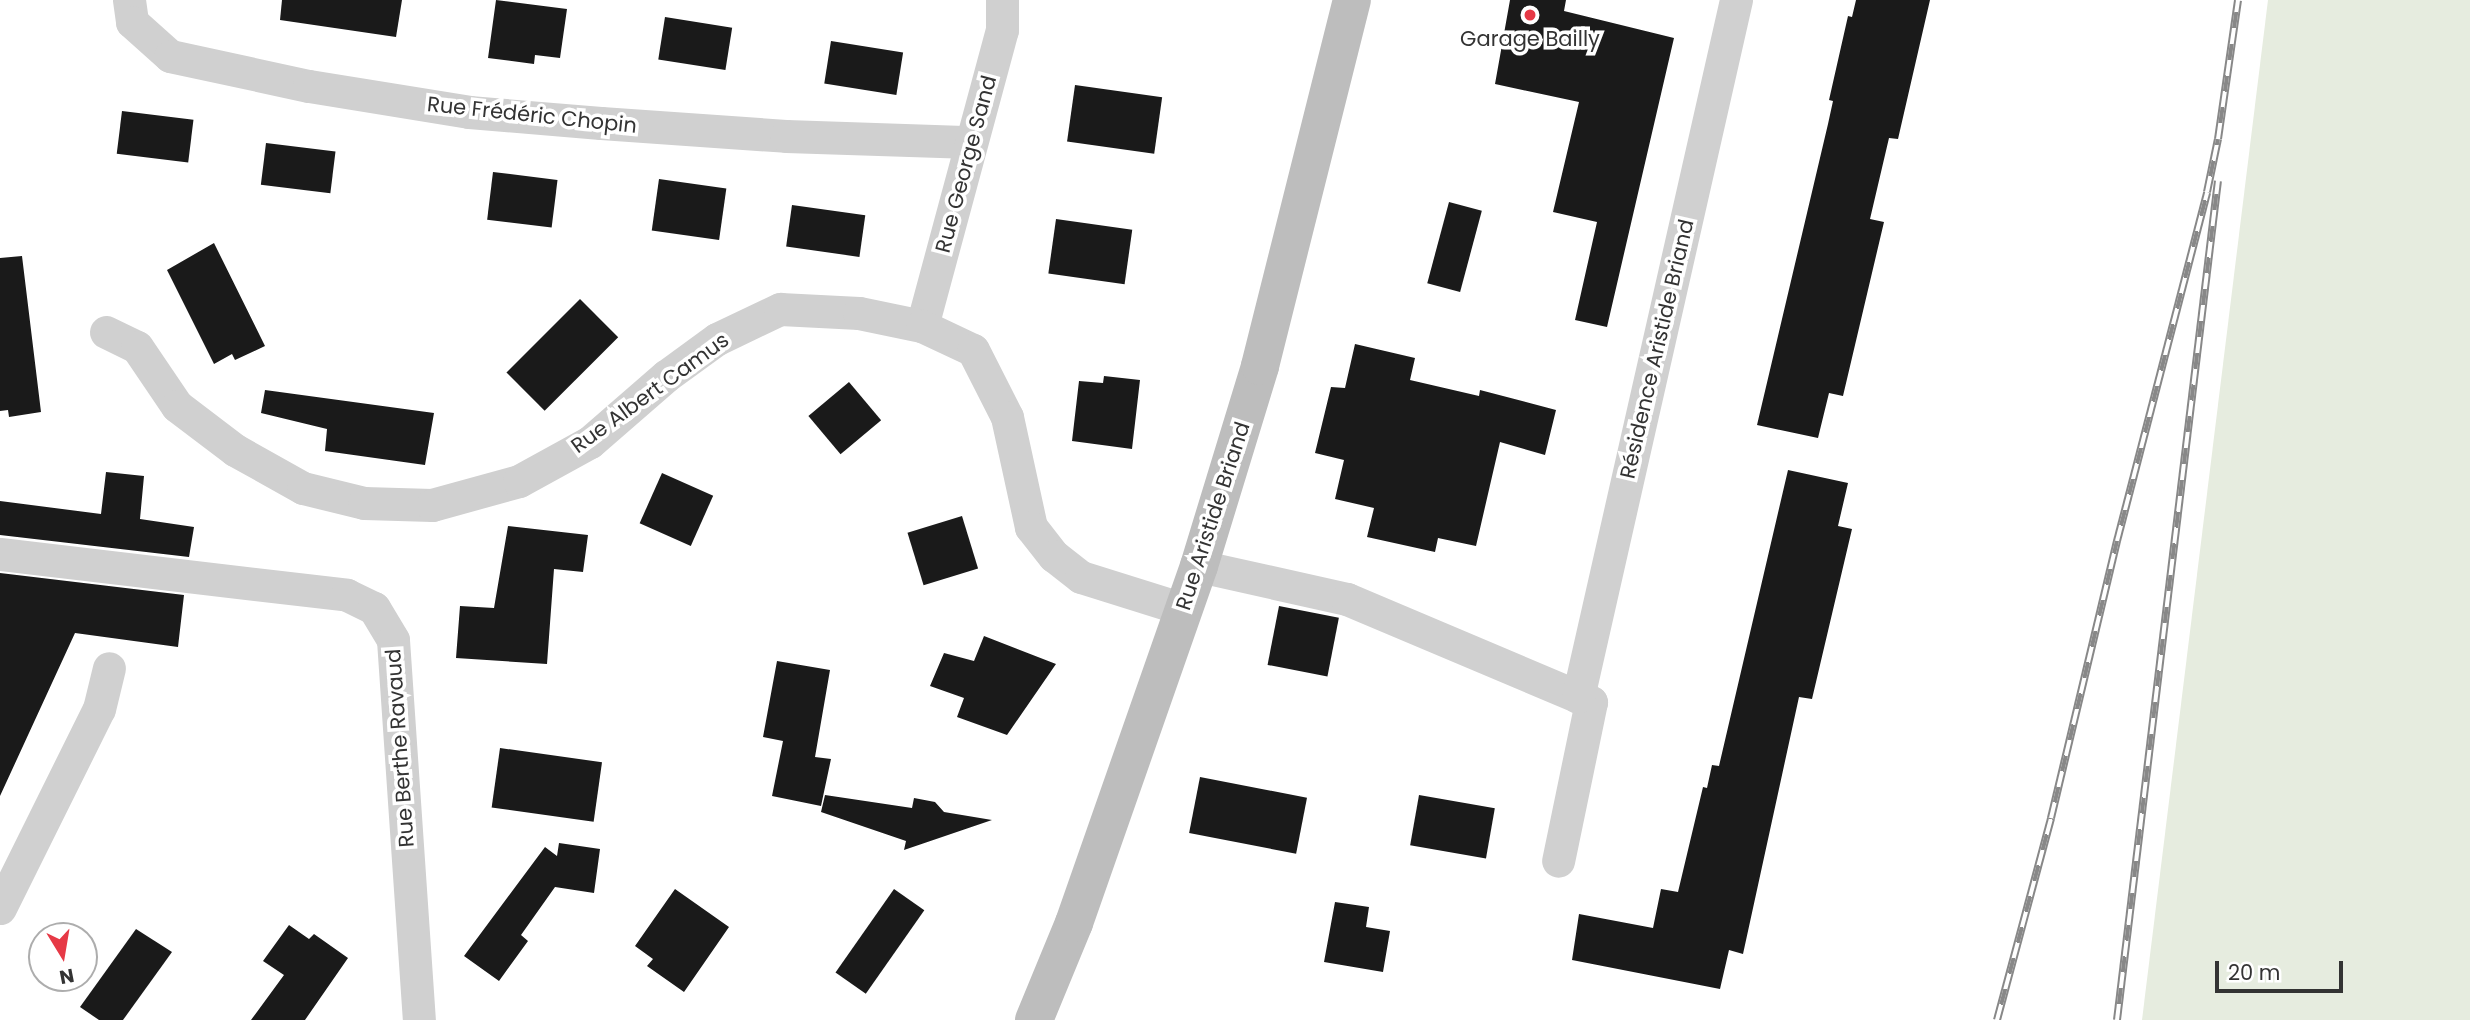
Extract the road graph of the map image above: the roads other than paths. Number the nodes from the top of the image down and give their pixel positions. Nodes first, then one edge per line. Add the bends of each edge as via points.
1 (129, 0) edge
2 (1002, 0) edge
3 (1352, 0) edge
4 (1736, 0) edge
5 (971, 142) junction
6 (922, 326) junction
7 (106, 332) dead end
8 (0, 554) edge
9 (1199, 566) junction
10 (1183, 609) junction
11 (109, 668) dead end
12 (1578, 697) junction
13 (1558, 860) dead end
14 (0, 908) edge
15 (419, 1020) edge
16 (1034, 1020) edge

1 - 5 street, Rue Frédéric Chopin via 132,22 170,56 322,89 469,112 588,122 786,136
2 - 5 street, Rue George Sand via 1002,30
3 - 9 main road, Rue Aristide Briand via 1260,366
4 - 12 street, Résidence Aristide Briand
5 - 6 street, Rue George Sand
6 - 7 street, Rue Albert Camus via 859,313 780,309 717,339 590,442 519,481 432,505 364,503 303,488 235,450 177,407 137,348
6 - 10 street, Rue Albert Camus via 973,350 1007,417 1031,527 1054,556 1081,577
8 - 15 street, Rue Berthe Ravaud via 346,595 374,608 393,640
9 - 10 main road, Rue Aristide Briand
9 - 12 street via 1347,599
10 - 16 main road, Rue Aristide Briand via 1074,923
11 - 14 street via 99,709
12 - 13 street via 1591,702

